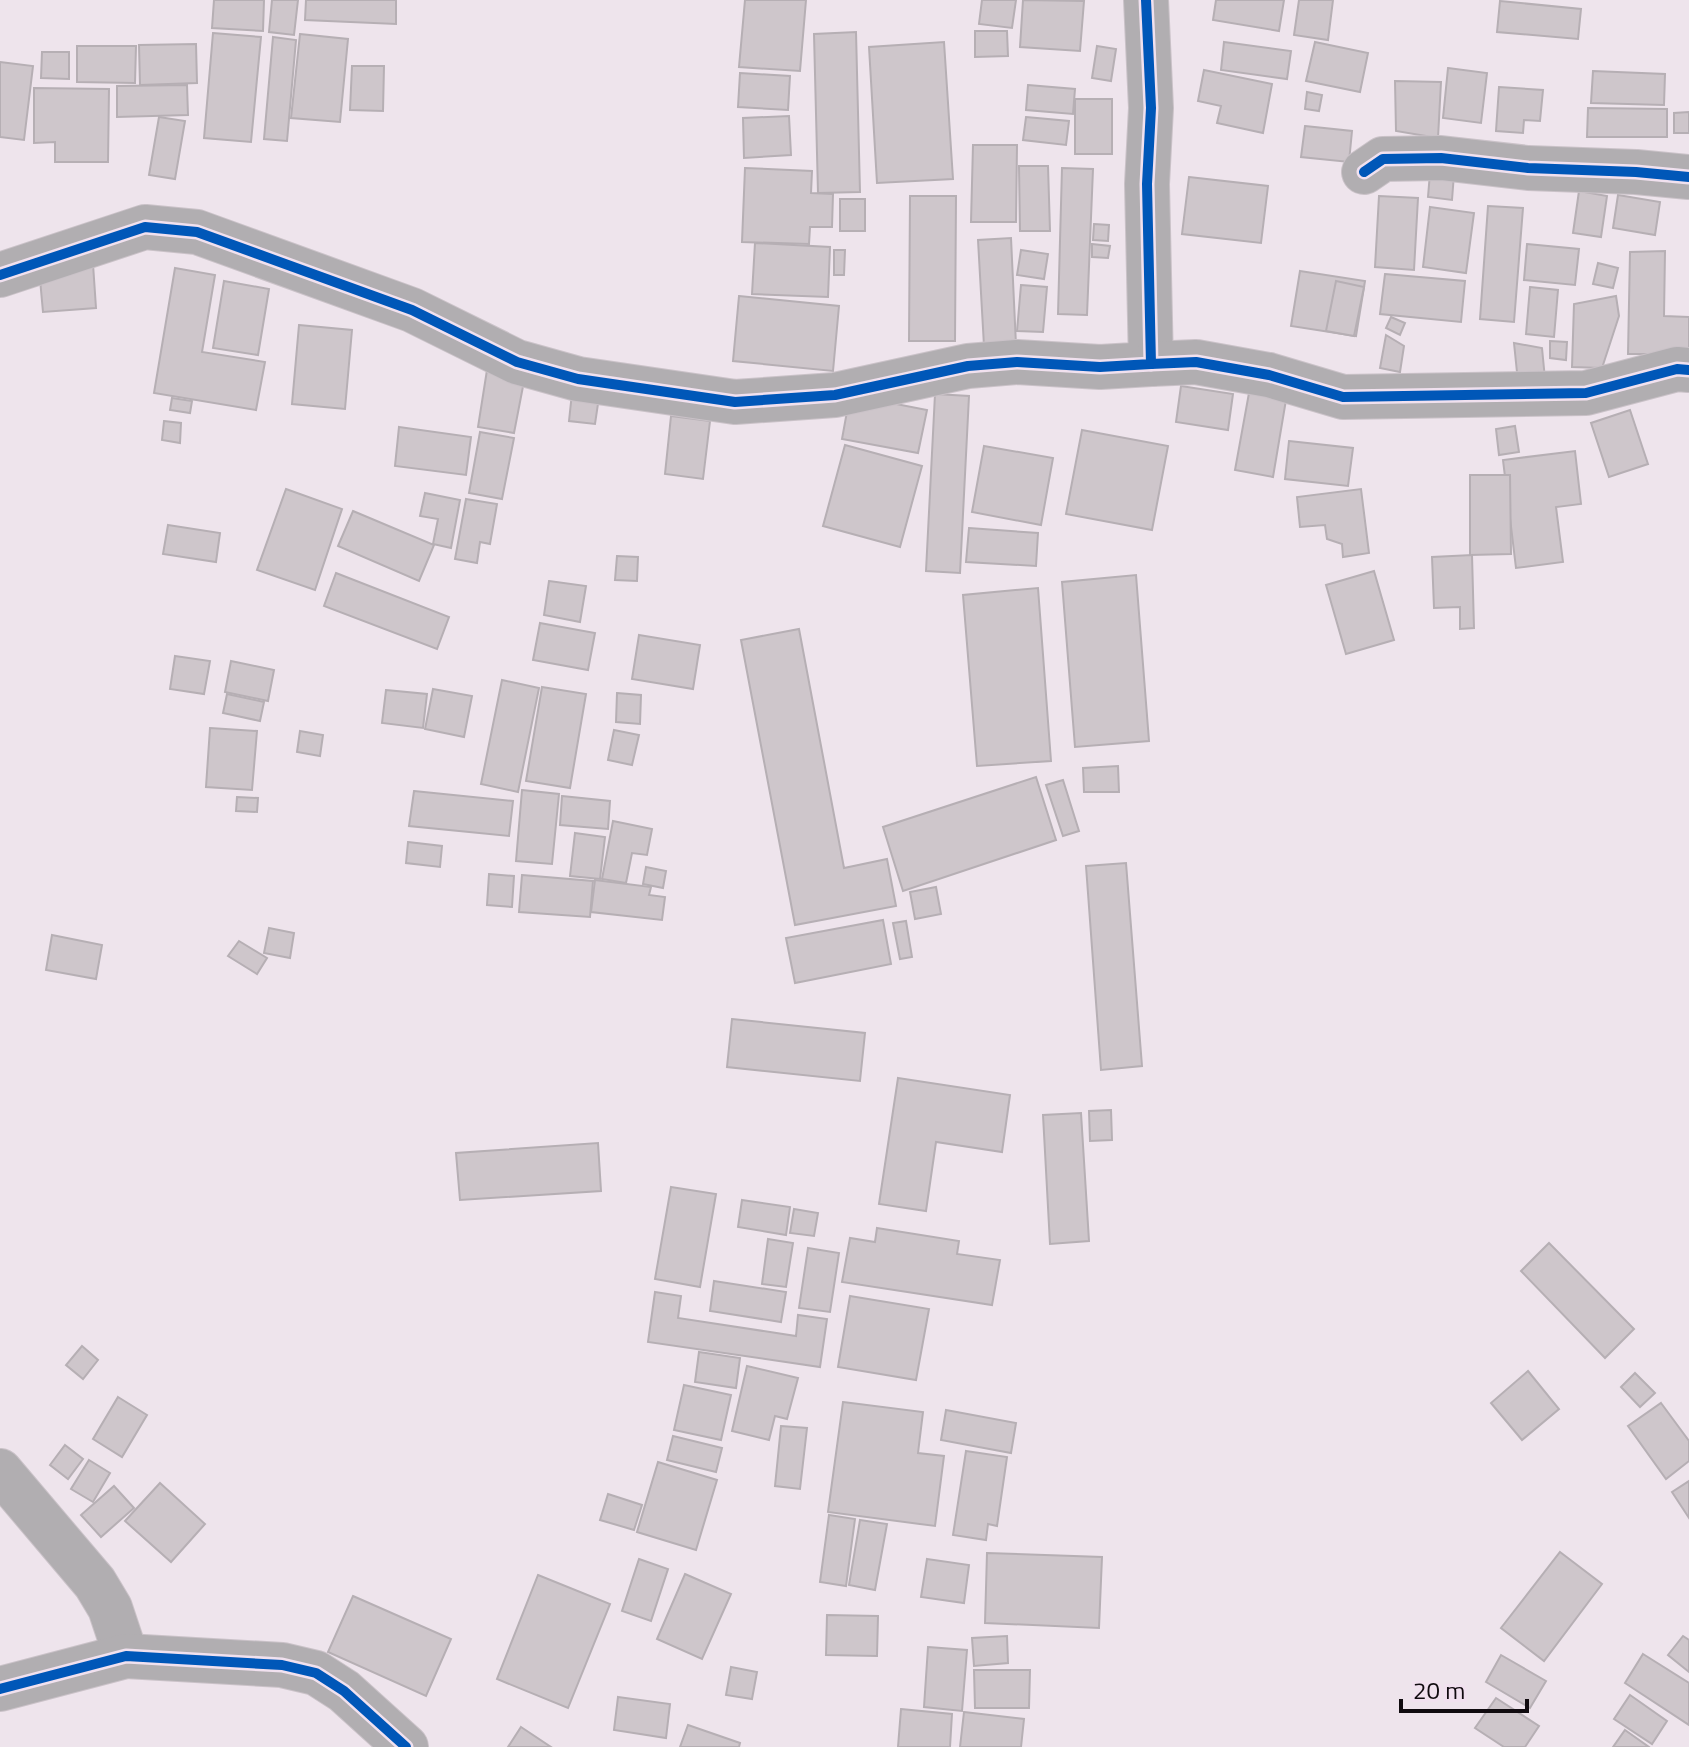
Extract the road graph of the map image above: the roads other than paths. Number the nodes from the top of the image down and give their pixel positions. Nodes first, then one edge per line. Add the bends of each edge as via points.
1 (1146, 0) edge
2 (1364, 172) dead end
3 (1689, 177) edge
4 (0, 275) edge
5 (1151, 364) junction
6 (1689, 370) edge
7 (0, 1471) edge
8 (126, 1656) junction
9 (0, 1689) edge
10 (406, 1747) edge

1 - 5 street
2 - 3 street via 1383,159 1441,158
4 - 5 street via 145,227 189,231 412,310 517,362 578,379 735,402 835,395 968,366
5 - 6 street via 1196,362 1269,375 1343,397 1586,393
7 - 8 street via 95,1583 110,1608
8 - 9 street
8 - 10 street via 282,1665 316,1673

